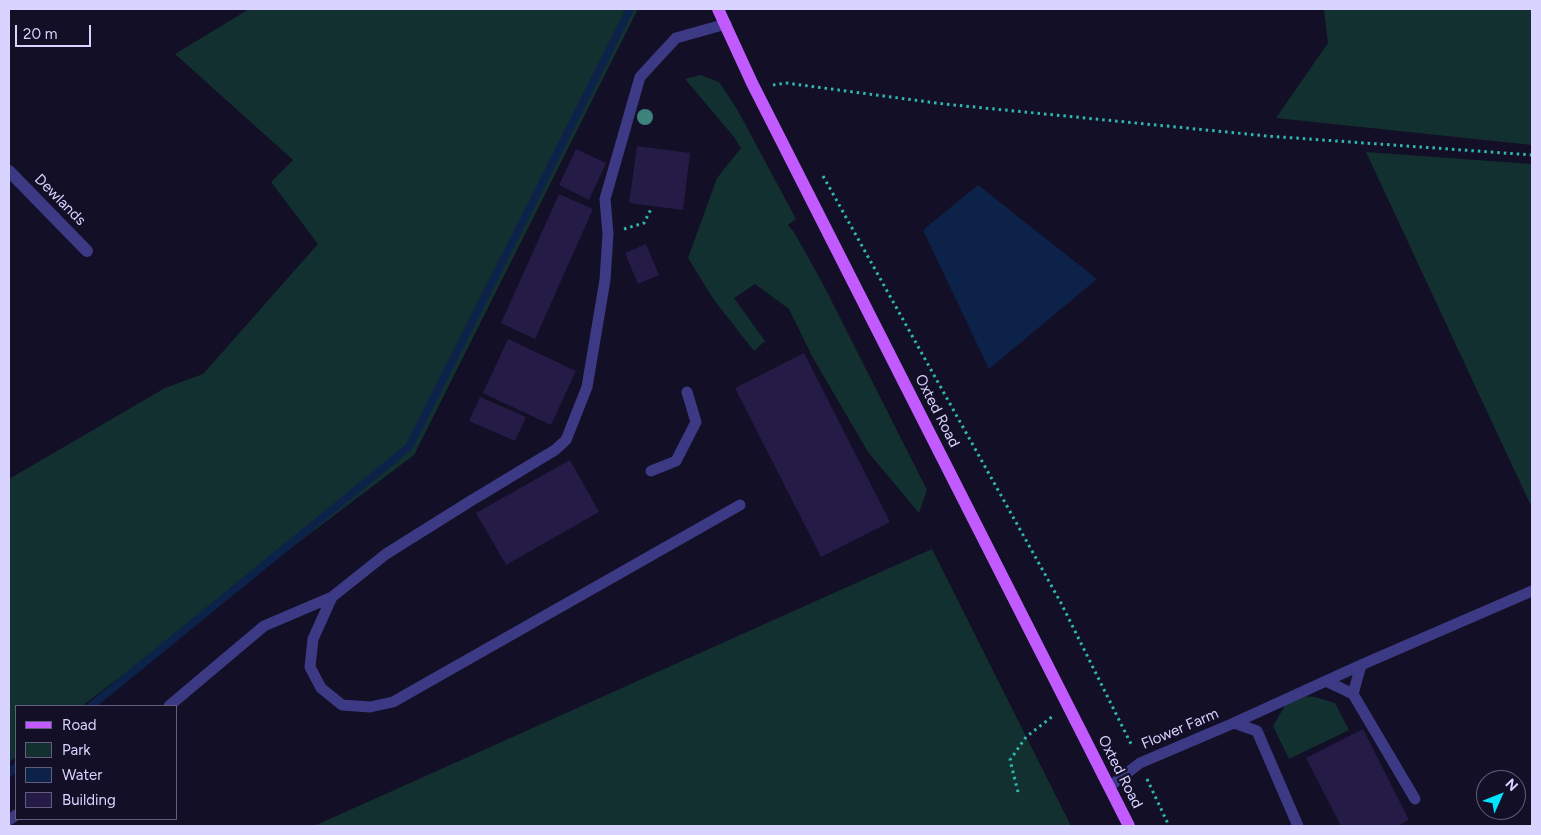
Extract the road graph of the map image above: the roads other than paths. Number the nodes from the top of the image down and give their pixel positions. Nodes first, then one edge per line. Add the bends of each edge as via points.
1 (718, 9) edge
2 (726, 24) junction
3 (9, 171) edge
4 (87, 251) dead end
5 (687, 392) dead end
6 (651, 471) dead end
7 (740, 506) dead end
8 (1532, 591) edge
9 (332, 597) junction
10 (1361, 665) junction
11 (1326, 681) junction
12 (1353, 694) junction
13 (170, 705) edge
14 (1263, 710) junction
15 (1234, 723) junction
16 (1257, 731) junction
17 (1109, 787) junction
18 (1415, 799) dead end
19 (1129, 826) edge
20 (1298, 826) edge

1 - 2 main road, Oxted Road
2 - 9 lane via 676,38 640,77 605,199 608,234 605,280 588,387 566,440 555,450 386,554
2 - 17 main road, Oxted Road via 752,83
3 - 4 street, Dewlands
5 - 6 lane via 696,422 676,462
7 - 9 lane via 394,702 370,707 342,705 321,688 310,666 312,639
8 - 10 lane
9 - 13 lane via 264,626
10 - 11 lane
10 - 12 lane
11 - 12 lane
11 - 14 lane
12 - 18 lane
14 - 15 lane
14 - 16 lane
15 - 16 lane, Flower Farm
15 - 17 lane, Flower Farm via 1140,763
16 - 20 lane
17 - 19 main road, Oxted Road

